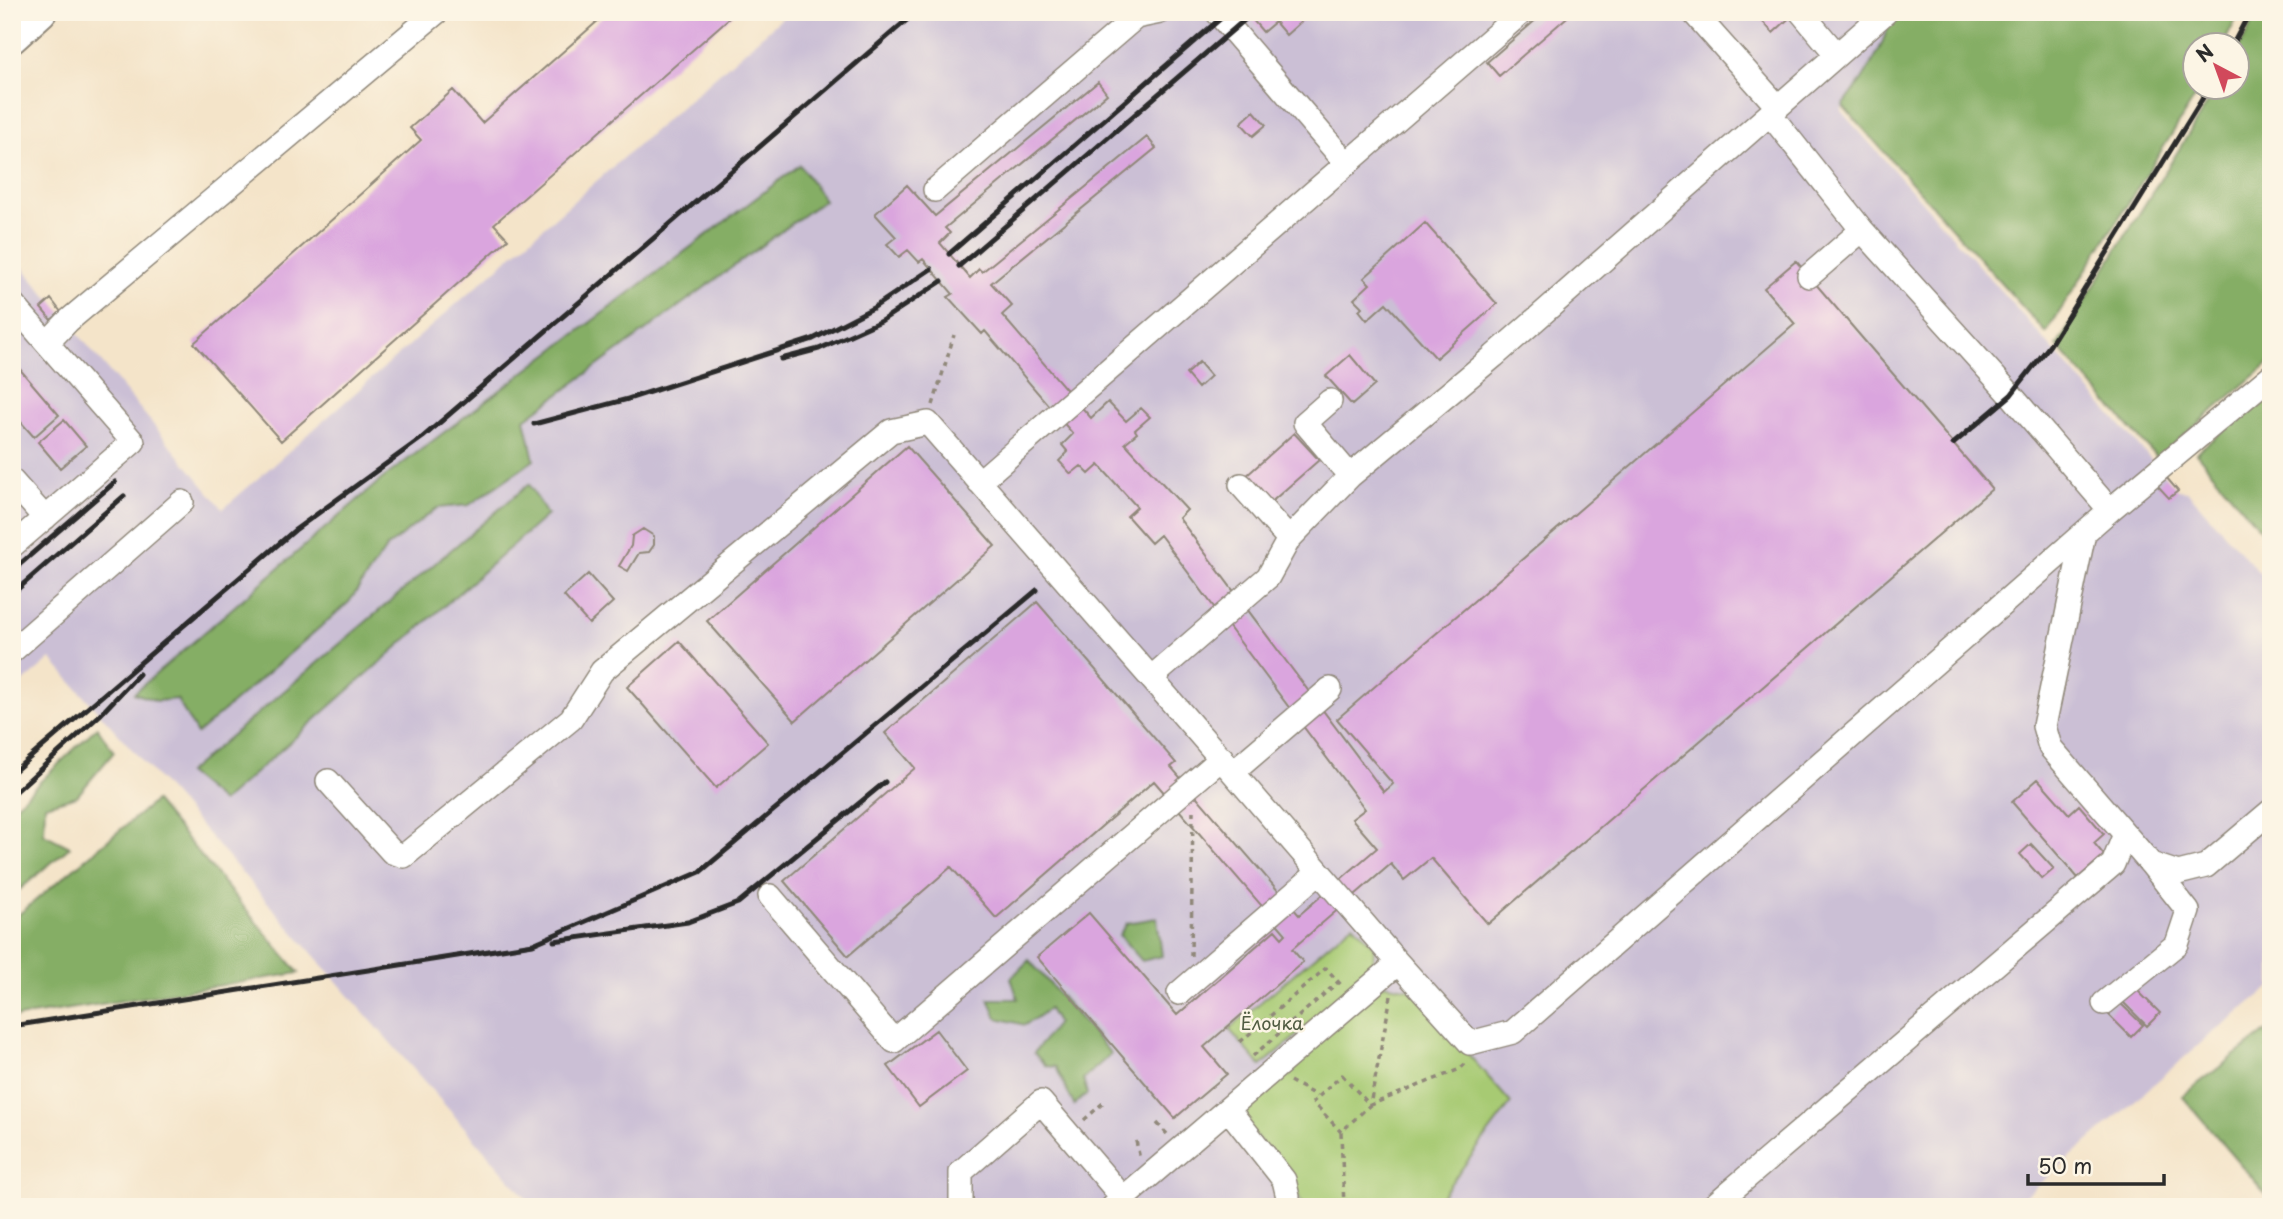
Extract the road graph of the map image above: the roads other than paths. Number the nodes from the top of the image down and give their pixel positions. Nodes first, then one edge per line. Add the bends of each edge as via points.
1 (42, 12) edge
2 (437, 12) edge
3 (1160, 12) edge
4 (1217, 12) edge
5 (1522, 12) edge
6 (1693, 12) edge
7 (1801, 12) edge
8 (1886, 12) edge
9 (409, 22) edge
10 (12, 39) edge
11 (1837, 55) junction
12 (1774, 111) junction
13 (1347, 163) junction
14 (935, 190) dead end
15 (1862, 230) junction
16 (1809, 276) dead end
17 (12, 303) edge
18 (47, 343) junction
19 (2271, 376) edge
20 (1329, 401) dead end
21 (1350, 476) junction
22 (12, 481) edge
23 (979, 482) junction
24 (1241, 485) dead end
25 (182, 502) dead end
26 (2110, 510) junction
27 (45, 518) junction
28 (2084, 534) junction
29 (1289, 539) junction
30 (12, 546) edge
31 (12, 651) edge
32 (1151, 678) junction
33 (1330, 689) dead end
34 (1228, 765) junction
35 (328, 781) dead end
36 (2271, 811) edge
37 (2125, 834) junction
38 (2151, 864) junction
39 (1319, 872) junction
40 (770, 897) dead end
41 (1398, 963) junction
42 (1185, 988) road end
43 (2104, 1003) dead end
44 (1228, 1108) junction
45 (1118, 1202) edge
46 (1290, 1204) edge
47 (961, 1207) edge
48 (1712, 1207) edge

1 - 10 main road
2 - 9 street
3 - 14 street via 1136,17
4 - 13 street
5 - 13 street
6 - 12 street
7 - 11 street
8 - 11 street
9 - 18 street
11 - 12 street
12 - 15 street
12 - 21 street
13 - 23 street
15 - 16 street
15 - 26 street
17 - 18 street
18 - 27 street via 133,442
19 - 26 street
20 - 21 street via 1305,423
21 - 29 street
22 - 27 street
23 - 32 street
23 - 35 street via 928,423 891,431 602,671 570,719 404,856 392,852
24 - 29 street
25 - 31 street
26 - 28 street
27 - 30 street
28 - 37 street via 2044,726 2050,747
28 - 41 street via 1513,1032 1470,1043
29 - 32 street via 1268,577
32 - 34 street
33 - 34 street
34 - 39 street
34 - 40 street via 1194,783 894,1041
36 - 38 street via 2206,866 2178,873
37 - 38 street
37 - 48 street via 2113,864
38 - 43 street via 2188,911 2177,944
39 - 41 street
39 - 42 street
41 - 44 street
44 - 45 street
44 - 46 street via 1284,1180
45 - 47 street via 1041,1102 961,1172

